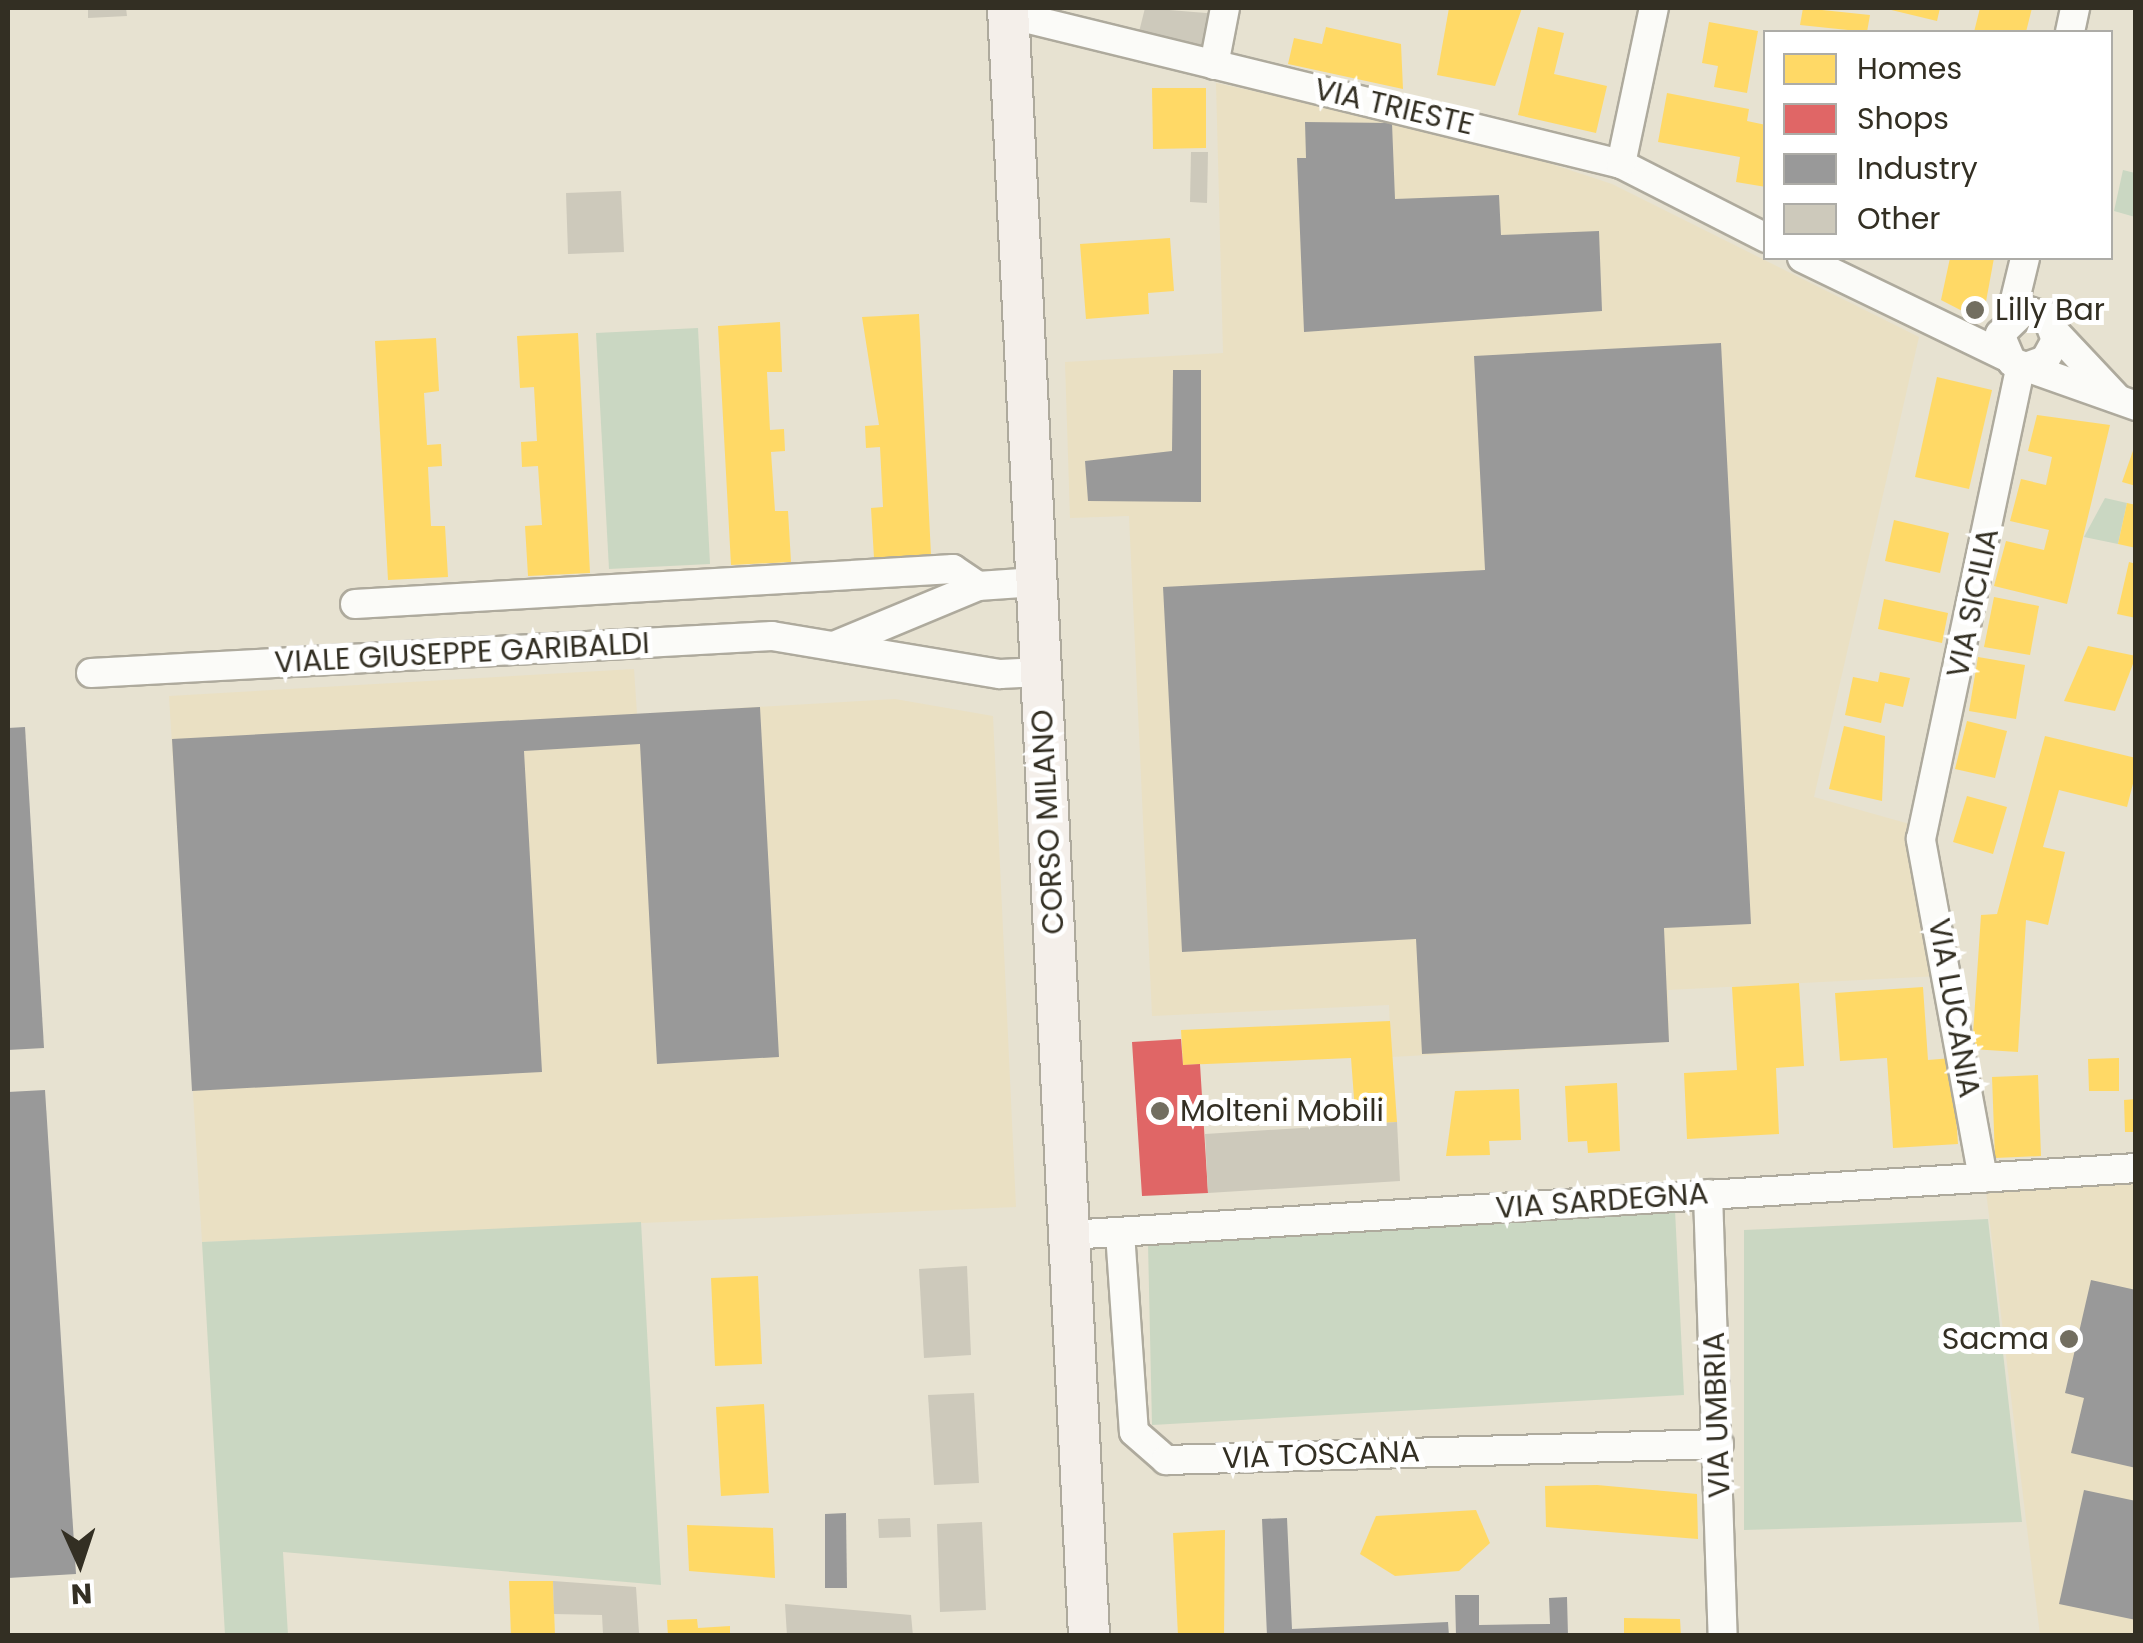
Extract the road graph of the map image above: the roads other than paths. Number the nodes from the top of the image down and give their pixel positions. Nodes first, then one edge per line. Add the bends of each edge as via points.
1 (1226, 8) edge
2 (1654, 8) edge
3 (1008, 11) edge
4 (1214, 65) junction
5 (1621, 164) junction
6 (1763, 236) edge
7 (1806, 260) edge
8 (2025, 260) edge
9 (2023, 313) junction
10 (2055, 332) junction
11 (2017, 363) junction
12 (2129, 404) edge
13 (1036, 582) junction
14 (978, 586) junction
15 (355, 604) dead end
16 (832, 647) junction
17 (1040, 672) junction
18 (90, 674) dead end
19 (1922, 839) joint
20 (2136, 1168) edge
21 (1983, 1178) junction
22 (1708, 1194) junction
23 (1120, 1232) junction
24 (1069, 1235) junction
25 (1719, 1444) junction
26 (1089, 1636) edge
27 (1723, 1636) edge

1 - 4 street
2 - 5 street
3 - 4 street, VIA TRIESTE
3 - 13 main road, CORSO MILANO
4 - 5 street, VIA TRIESTE
5 - 6 street, VIA TRIESTE
7 - 11 street
8 - 9 street, VIA SICILIA
9 - 10 street
9 - 11 street, VIA SICILIA via 2000,334
10 - 11 street via 2046,360
10 - 12 street
11 - 12 street
11 - 19 street, VIA SICILIA
13 - 14 street, VIALE GIUSEPPE GARIBALDI
13 - 17 main road, CORSO MILANO
14 - 15 street, VIALE GIUSEPPE GARIBALDI via 953,569
14 - 16 street, VIALE GIUSEPPE GARIBALDI
16 - 17 street, VIALE GIUSEPPE GARIBALDI via 1000,674
16 - 18 street, VIALE GIUSEPPE GARIBALDI via 772,636
17 - 24 main road, CORSO MILANO
19 - 21 street, VIA LUCANIA
20 - 21 street, VIA SARDEGNA
21 - 22 street, VIA SARDEGNA
22 - 23 street, VIA SARDEGNA
22 - 25 street, VIA UMBRIA
23 - 24 street, VIA SARDEGNA
23 - 25 street, VIA TOSCANA via 1134,1432 1166,1460
24 - 26 main road, CORSO MILANO
25 - 27 street, VIA UMBRIA

